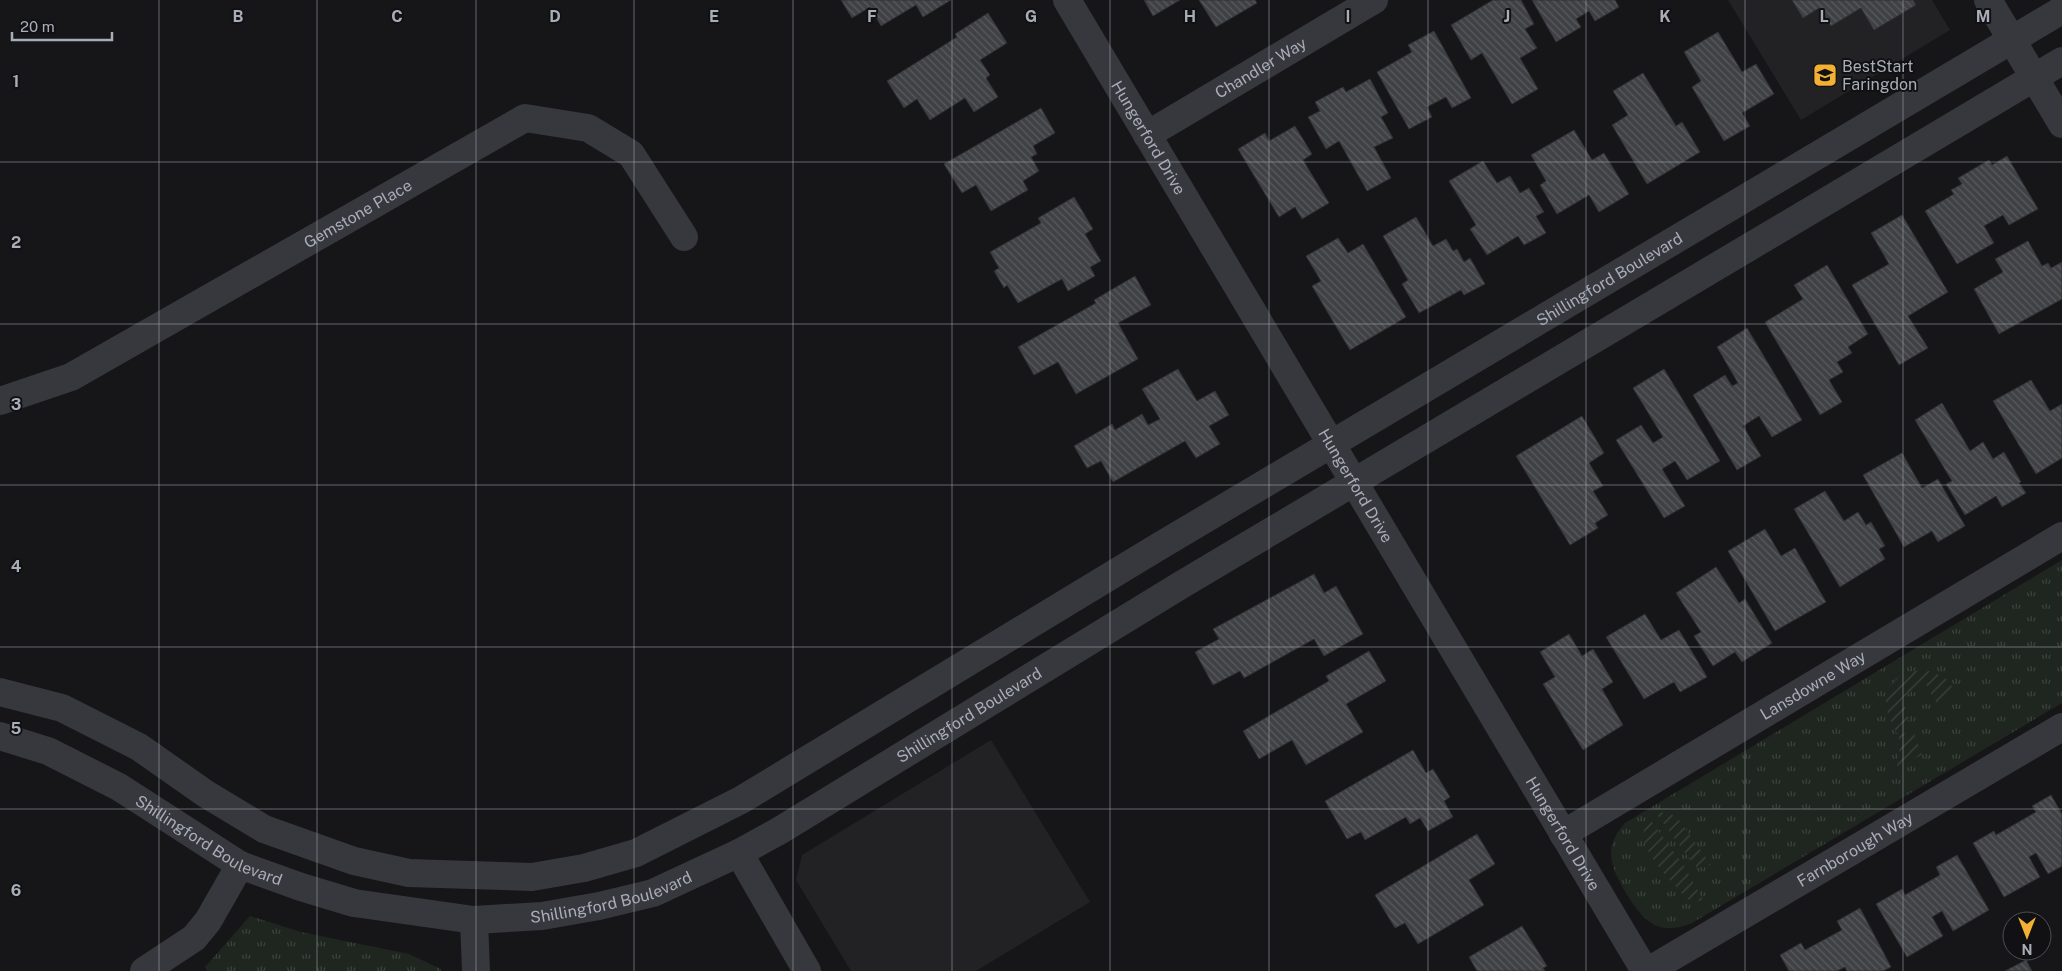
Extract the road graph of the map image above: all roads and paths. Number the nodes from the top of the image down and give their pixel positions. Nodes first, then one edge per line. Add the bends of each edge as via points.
1 (1067, 0) edge
2 (1374, 0) edge
3 (1988, 0) edge
4 (2062, 10) edge
5 (2012, 40) junction
6 (2062, 60) edge
7 (2034, 77) junction
8 (2062, 124) edge
9 (1147, 135) junction
10 (684, 236) dead end
11 (0, 402) edge
12 (1331, 446) junction
13 (1353, 483) junction
14 (2062, 536) edge
15 (1158, 547) junction
16 (1181, 585) junction
17 (0, 692) edge
18 (2062, 727) edge
19 (0, 736) edge
20 (1563, 834) junction
21 (739, 853) junction
22 (240, 865) junction
23 (474, 920) junction
24 (144, 971) edge
25 (476, 971) edge
26 (807, 971) edge
27 (1646, 971) edge

1 - 9 street, Hungerford Drive
2 - 9 street, Chandler Way
3 - 5 street
4 - 5 street, Shillingford Boulevard
5 - 7 street
5 - 12 street, Shillingford Boulevard
6 - 7 street, Shillingford Boulevard
7 - 8 street
7 - 13 street, Shillingford Boulevard
9 - 12 street, Hungerford Drive
10 - 11 street, Gemstone Place via 631,154 588,128 525,118 71,377
12 - 13 street, Hungerford Drive
12 - 15 street, Shillingford Boulevard
13 - 16 street, Shillingford Boulevard
13 - 20 street, Hungerford Drive
14 - 20 street, Lansdowne Way
15 - 16 street
15 - 17 street, Shillingford Boulevard via 741,800 636,853 584,868 532,877 409,873 354,862 264,829 206,794 139,747 62,708
16 - 21 street, Shillingford Boulevard
18 - 27 street, Farnborough Way
19 - 22 street, Shillingford Boulevard via 48,751 119,787
20 - 27 street, Hungerford Drive
21 - 23 street, Shillingford Boulevard via 653,893 542,916
21 - 26 street
22 - 23 street, Shillingford Boulevard via 354,904
22 - 24 street via 208,921 194,938
23 - 25 street

